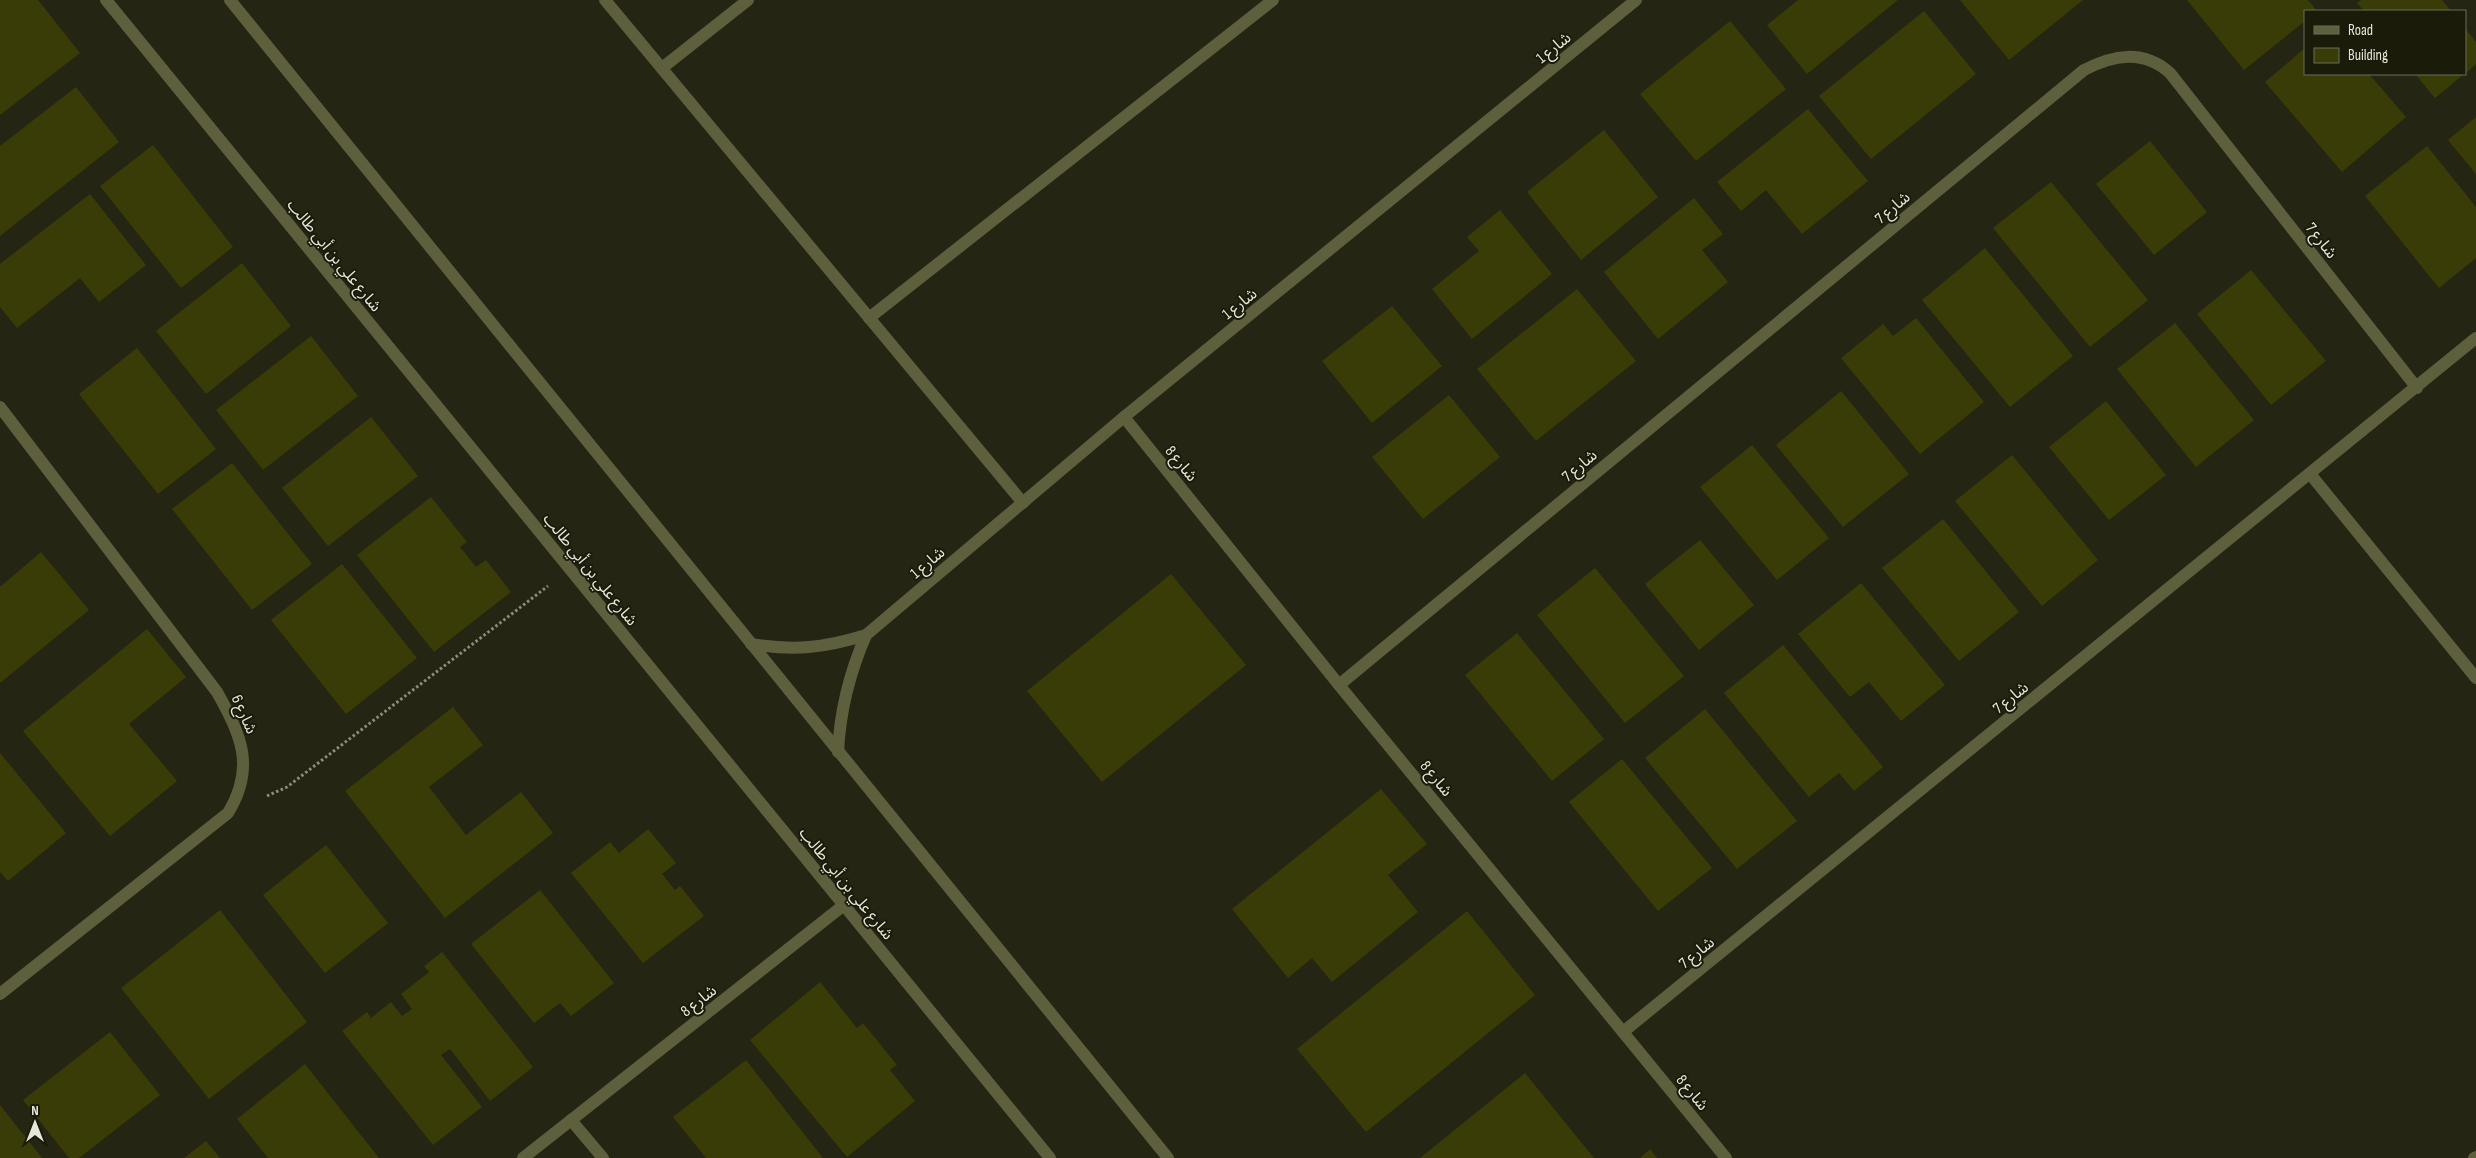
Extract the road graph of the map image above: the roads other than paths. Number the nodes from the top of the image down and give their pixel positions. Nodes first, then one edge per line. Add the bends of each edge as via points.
1 (106, 0) edge
2 (230, 0) edge
3 (605, 0) edge
4 (748, 0) edge
5 (1273, 0) edge
6 (1636, 0) edge
7 (662, 68) junction
8 (869, 318) junction
9 (2476, 338) edge
10 (2417, 388) junction
11 (0, 407) edge
12 (1124, 417) junction
13 (2311, 474) junction
14 (1023, 503) junction
15 (866, 635) junction
16 (751, 644) junction
17 (2476, 678) edge
18 (1339, 685) junction
19 (838, 752) junction
20 (844, 905) junction
21 (0, 994) edge
22 (1624, 1032) junction
23 (571, 1120) junction
24 (1166, 1156) edge
25 (523, 1158) edge
26 (603, 1158) edge
27 (1050, 1158) edge
28 (1726, 1158) edge

1 - 20 street, شارع علي بن أبي طالب
2 - 16 street
3 - 7 street
4 - 7 street
5 - 8 street
6 - 12 street, شارع 1
7 - 8 street
8 - 14 street
9 - 10 street, شارع 7
10 - 13 street, شارع 7
10 - 18 street, شارع 7 via 2170,73 2159,63 2145,58 2114,57 2096,63 2076,76
11 - 21 street, شارع 6 via 217,692 237,732 244,768 242,785 228,813
12 - 14 street, شارع 1
12 - 18 street, شارع 8
13 - 17 street
13 - 22 street, شارع 7
14 - 15 street, شارع 1
15 - 16 street, شارع 1 via 838,644 809,648
15 - 19 street, شارع 1 via 845,692
16 - 19 street
18 - 22 street, شارع 8
19 - 24 street
20 - 23 street, شارع 8
20 - 27 street, شارع علي بن أبي طالب
22 - 28 street, شارع 8
23 - 25 street, شارع 8
23 - 26 street

